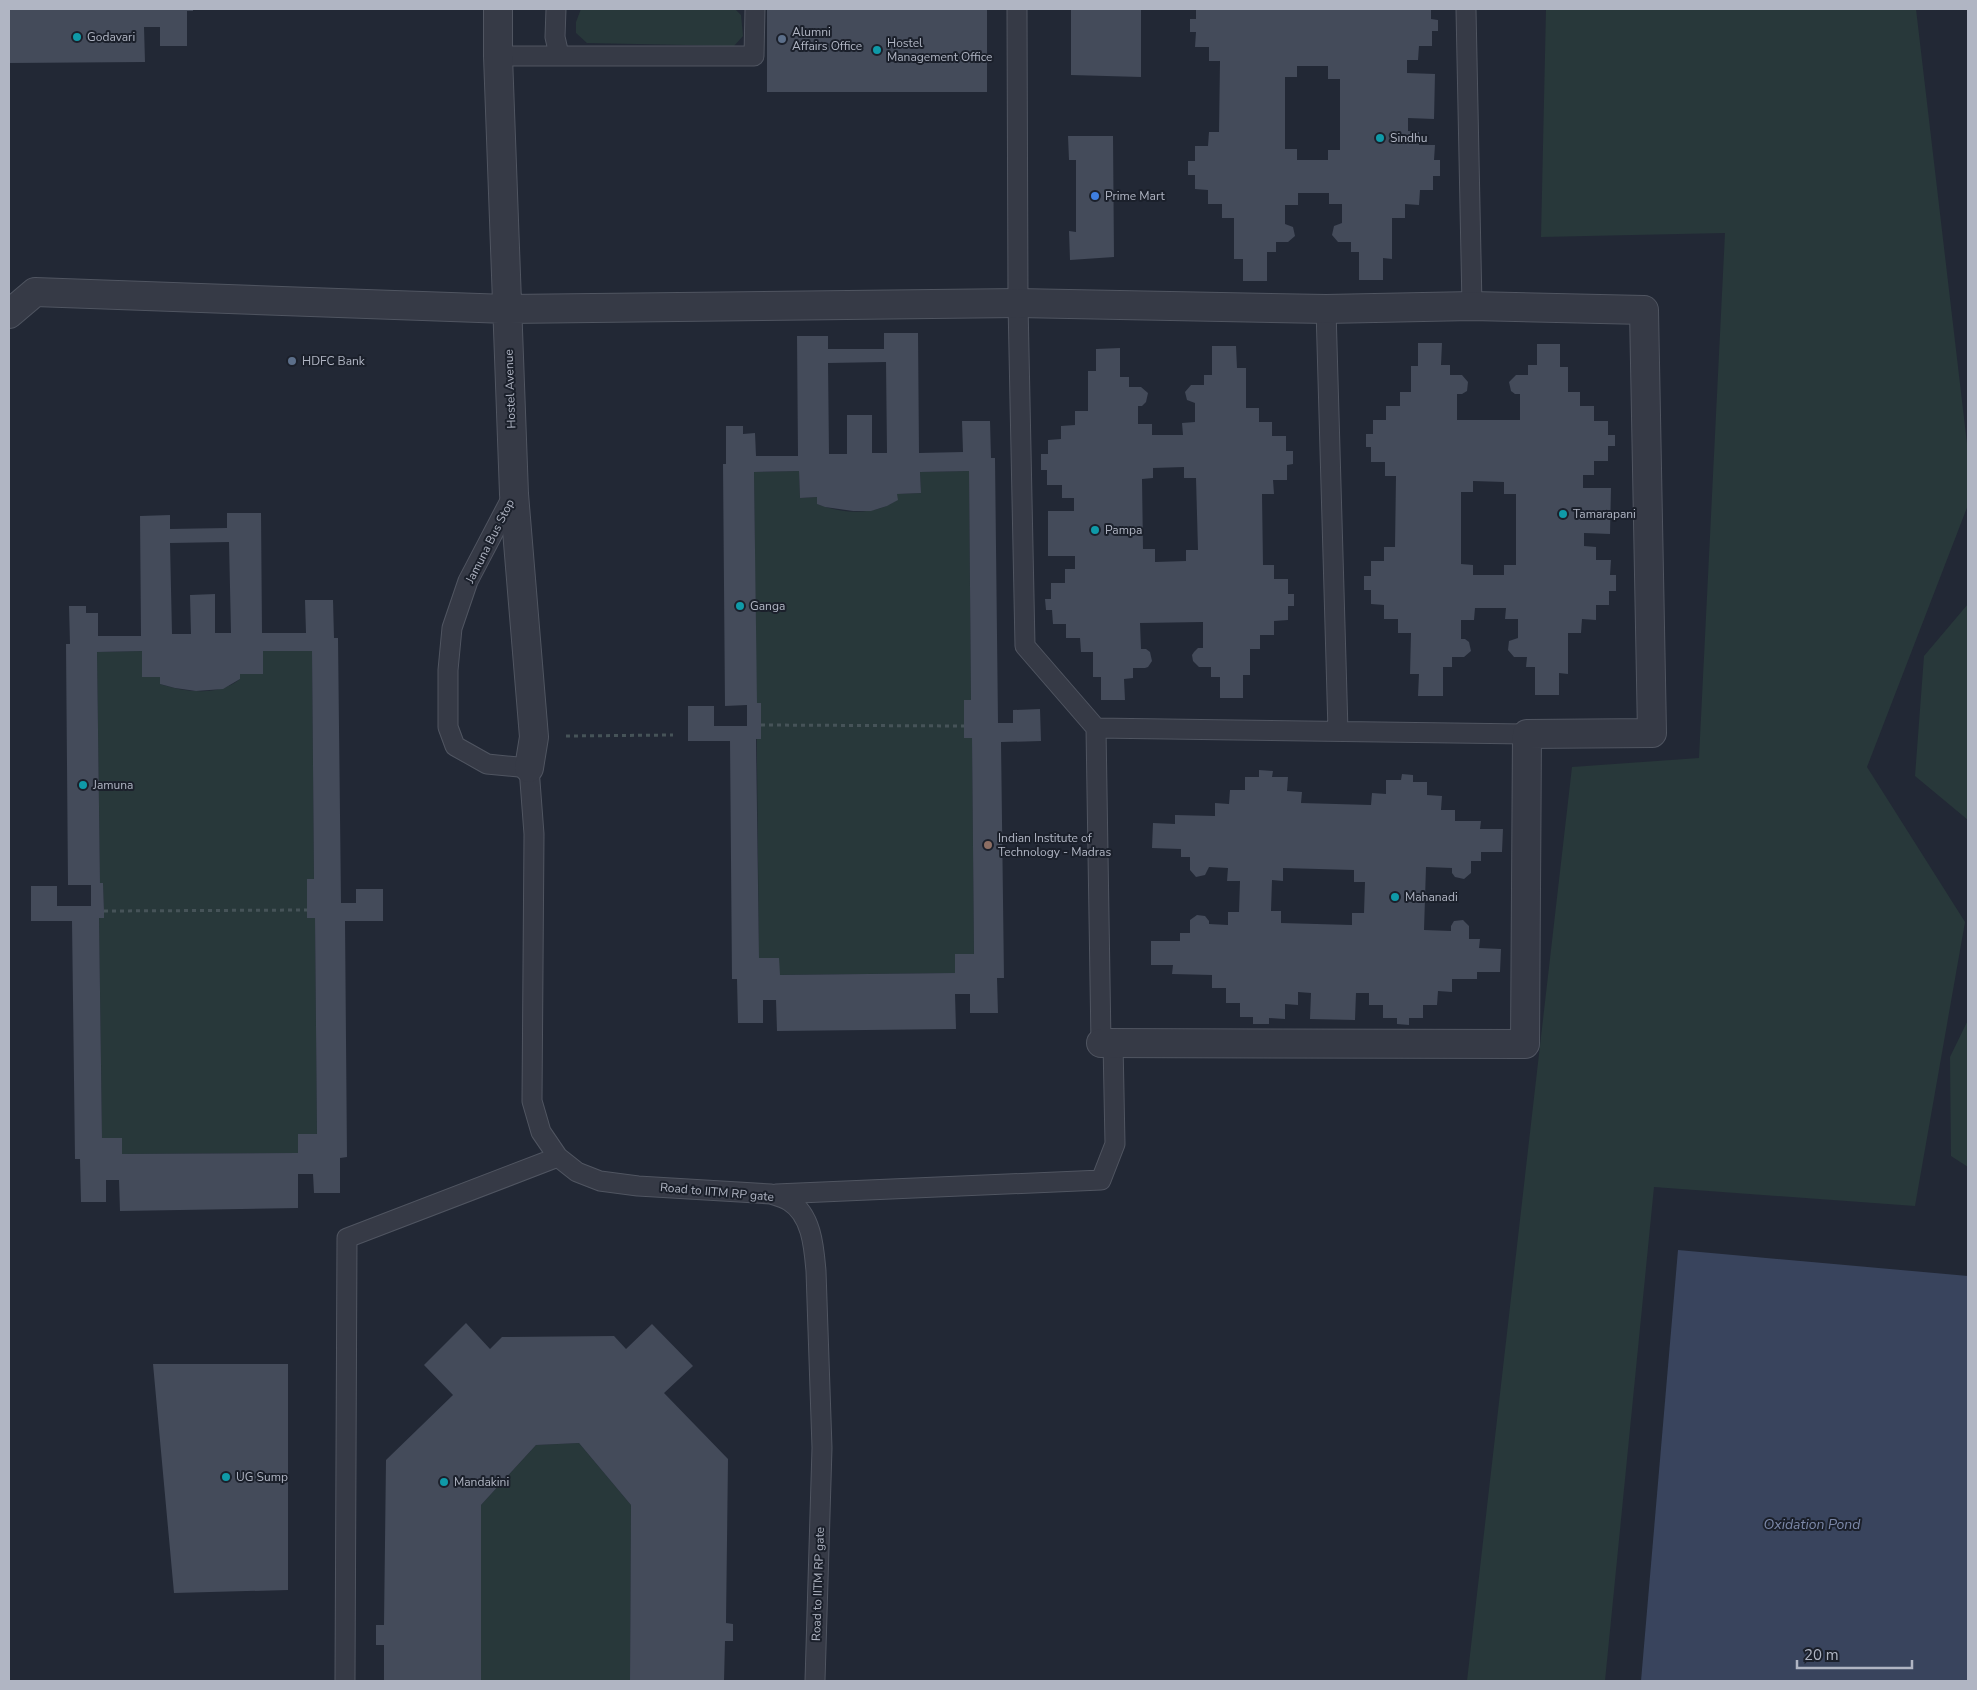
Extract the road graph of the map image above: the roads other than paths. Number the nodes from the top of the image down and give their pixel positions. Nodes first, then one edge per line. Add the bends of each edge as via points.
1 (498, 9) edge
2 (556, 9) edge
3 (755, 9) edge
4 (1018, 9) edge
5 (1466, 9) edge
6 (559, 55) junction
7 (498, 56) junction
8 (1018, 303) junction
9 (1472, 306) junction
10 (507, 309) junction
11 (1326, 309) junction
12 (9, 314) edge
13 (514, 494) junction
14 (1096, 728) junction
15 (1338, 731) junction
16 (1527, 734) junction
17 (529, 768) junction
18 (1107, 1042) junction
19 (558, 1157) junction
20 (771, 1194) junction
21 (345, 1681) edge
22 (815, 1681) edge

1 - 7 street, Hostel Avenue
2 - 6 lane
3 - 6 lane via 754,56
4 - 8 lane
5 - 9 lane
6 - 7 lane
7 - 10 street, Hostel Avenue
8 - 10 street
8 - 11 street
8 - 14 lane via 1026,646
9 - 11 street
9 - 16 street via 1644,310 1652,733
10 - 12 street via 36,292
10 - 13 street, Hostel Avenue
11 - 15 lane
13 - 17 street, Hostel Avenue via 534,737
13 - 17 lane, Jamuna Bus Stop via 468,581 452,628 448,727 455,746 487,764
14 - 15 lane
14 - 18 lane
15 - 16 lane
16 - 18 street via 1525,1044
17 - 19 lane, Road to IITM RP gate via 534,834 532,1101 541,1132
18 - 20 lane via 1115,1144 1101,1180
19 - 20 lane, Road to IITM RP gate via 577,1172 600,1181
19 - 21 lane via 347,1238
20 - 22 lane, Road to IITM RP gate via 789,1201 800,1211 813,1242 816,1271 822,1448

